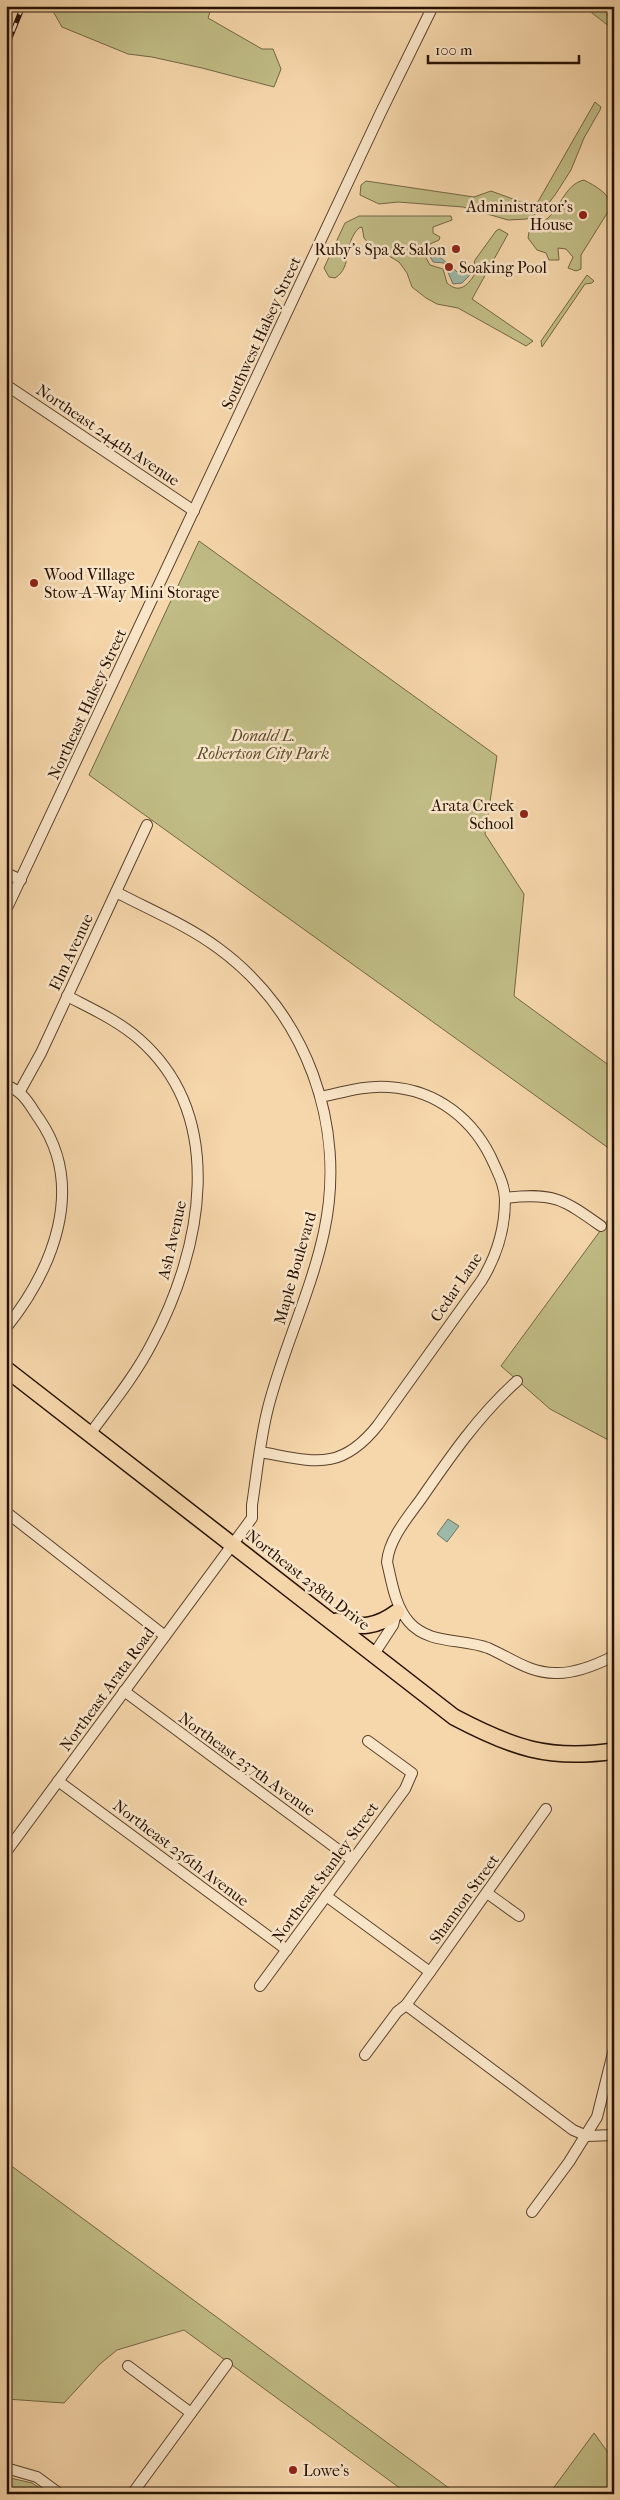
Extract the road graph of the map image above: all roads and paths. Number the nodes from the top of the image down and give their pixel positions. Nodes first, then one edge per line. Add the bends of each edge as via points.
1 (433, 6) edge
2 (6, 385) edge
3 (194, 510) junction
4 (147, 826) dead end
5 (6, 873) edge
6 (21, 880) junction
7 (116, 892) junction
8 (6, 910) edge
9 (67, 996) junction
10 (6, 1084) edge
11 (20, 1091) junction
12 (322, 1097) junction
13 (505, 1198) junction
14 (601, 1226) dead end
15 (6, 1328) edge
16 (6, 1369) edge
17 (517, 1381) dead end
18 (90, 1434) junction
19 (260, 1452) junction
20 (6, 1512) edge
21 (232, 1543) junction
22 (398, 1609) junction
23 (328, 1618) junction
24 (165, 1636) junction
25 (374, 1654) junction
26 (614, 1656) edge
27 (124, 1692) junction
28 (368, 1741) dead end
29 (614, 1751) edge
30 (58, 1781) junction
31 (546, 1809) dead end
32 (6, 1852) edge
33 (352, 1860) junction
34 (487, 1893) junction
35 (326, 1896) junction
36 (518, 1916) dead end
37 (286, 1950) junction
38 (430, 1972) junction
39 (260, 1986) dead end
40 (406, 2005) junction
41 (614, 2048) edge
42 (365, 2055) dead end
43 (614, 2135) edge
44 (587, 2136) junction
45 (532, 2212) dead end
46 (227, 2364) dead end
47 (128, 2366) dead end
48 (191, 2412) junction
49 (6, 2468) edge
50 (60, 2494) edge
51 (132, 2494) edge

1 - 3 street, Southwest Halsey Street
2 - 3 street, Northeast 244th Avenue
3 - 6 street, Northeast Halsey Street
4 - 7 street, Elm Avenue
5 - 6 street
6 - 8 street, Northeast Halsey Street
7 - 9 street, Elm Avenue
7 - 12 street, Maple Boulevard via 210,943 234,960 273,1001 294,1033
9 - 11 street, Elm Avenue
9 - 18 street, Ash Avenue via 125,1028 163,1064 186,1103 198,1163 192,1236 177,1290 143,1360
10 - 11 street
11 - 15 street via 44,1126 55,1150 63,1199 51,1251 30,1293
12 - 13 street, Cedar Lane via 374,1086 409,1090 434,1098 464,1118 482,1140 502,1182
12 - 19 street, Maple Boulevard via 330,1153 324,1233 268,1409
13 - 14 street via 554,1198 575,1207
13 - 19 street, Cedar Lane via 501,1238 494,1260 368,1437 348,1454 323,1461
16 - 18 highway, Northeast 238th Drive
17 - 22 street via 462,1440 399,1531 387,1554
18 - 21 highway, Northeast 238th Drive
19 - 21 street, Maple Boulevard via 252,1505 243,1528
20 - 24 street
21 - 23 highway, Northeast 238th Drive
21 - 24 street, Northeast Arata Road
22 - 23 highway via 376,1624 360,1627
22 - 25 street via 393,1625
22 - 26 street via 425,1634 488,1648 528,1669 556,1673 574,1671
23 - 25 highway, Northeast 238th Drive
24 - 27 street, Northeast Arata Road
25 - 29 highway, Northeast 238th Drive via 454,1717 510,1743 559,1755
27 - 30 street, Northeast Arata Road
27 - 33 street, Northeast 237th Avenue
28 - 33 street, Northeast Stanley Street via 412,1773 405,1789
30 - 32 street, Northeast Arata Road
30 - 37 street, Northeast 236th Avenue
31 - 34 street, Shannon Street
33 - 35 street, Northeast Stanley Street
34 - 36 street
34 - 38 street, Shannon Street
35 - 37 street, Northeast Stanley Street
35 - 38 street
37 - 39 street, Northeast Stanley Street
38 - 40 street, Shannon Street
40 - 42 street, Shannon Street via 397,2012
40 - 44 street via 573,2130
41 - 44 street via 596,2117
43 - 44 street
44 - 45 street
46 - 48 street
47 - 48 street
48 - 51 street
49 - 50 street via 37,2477

